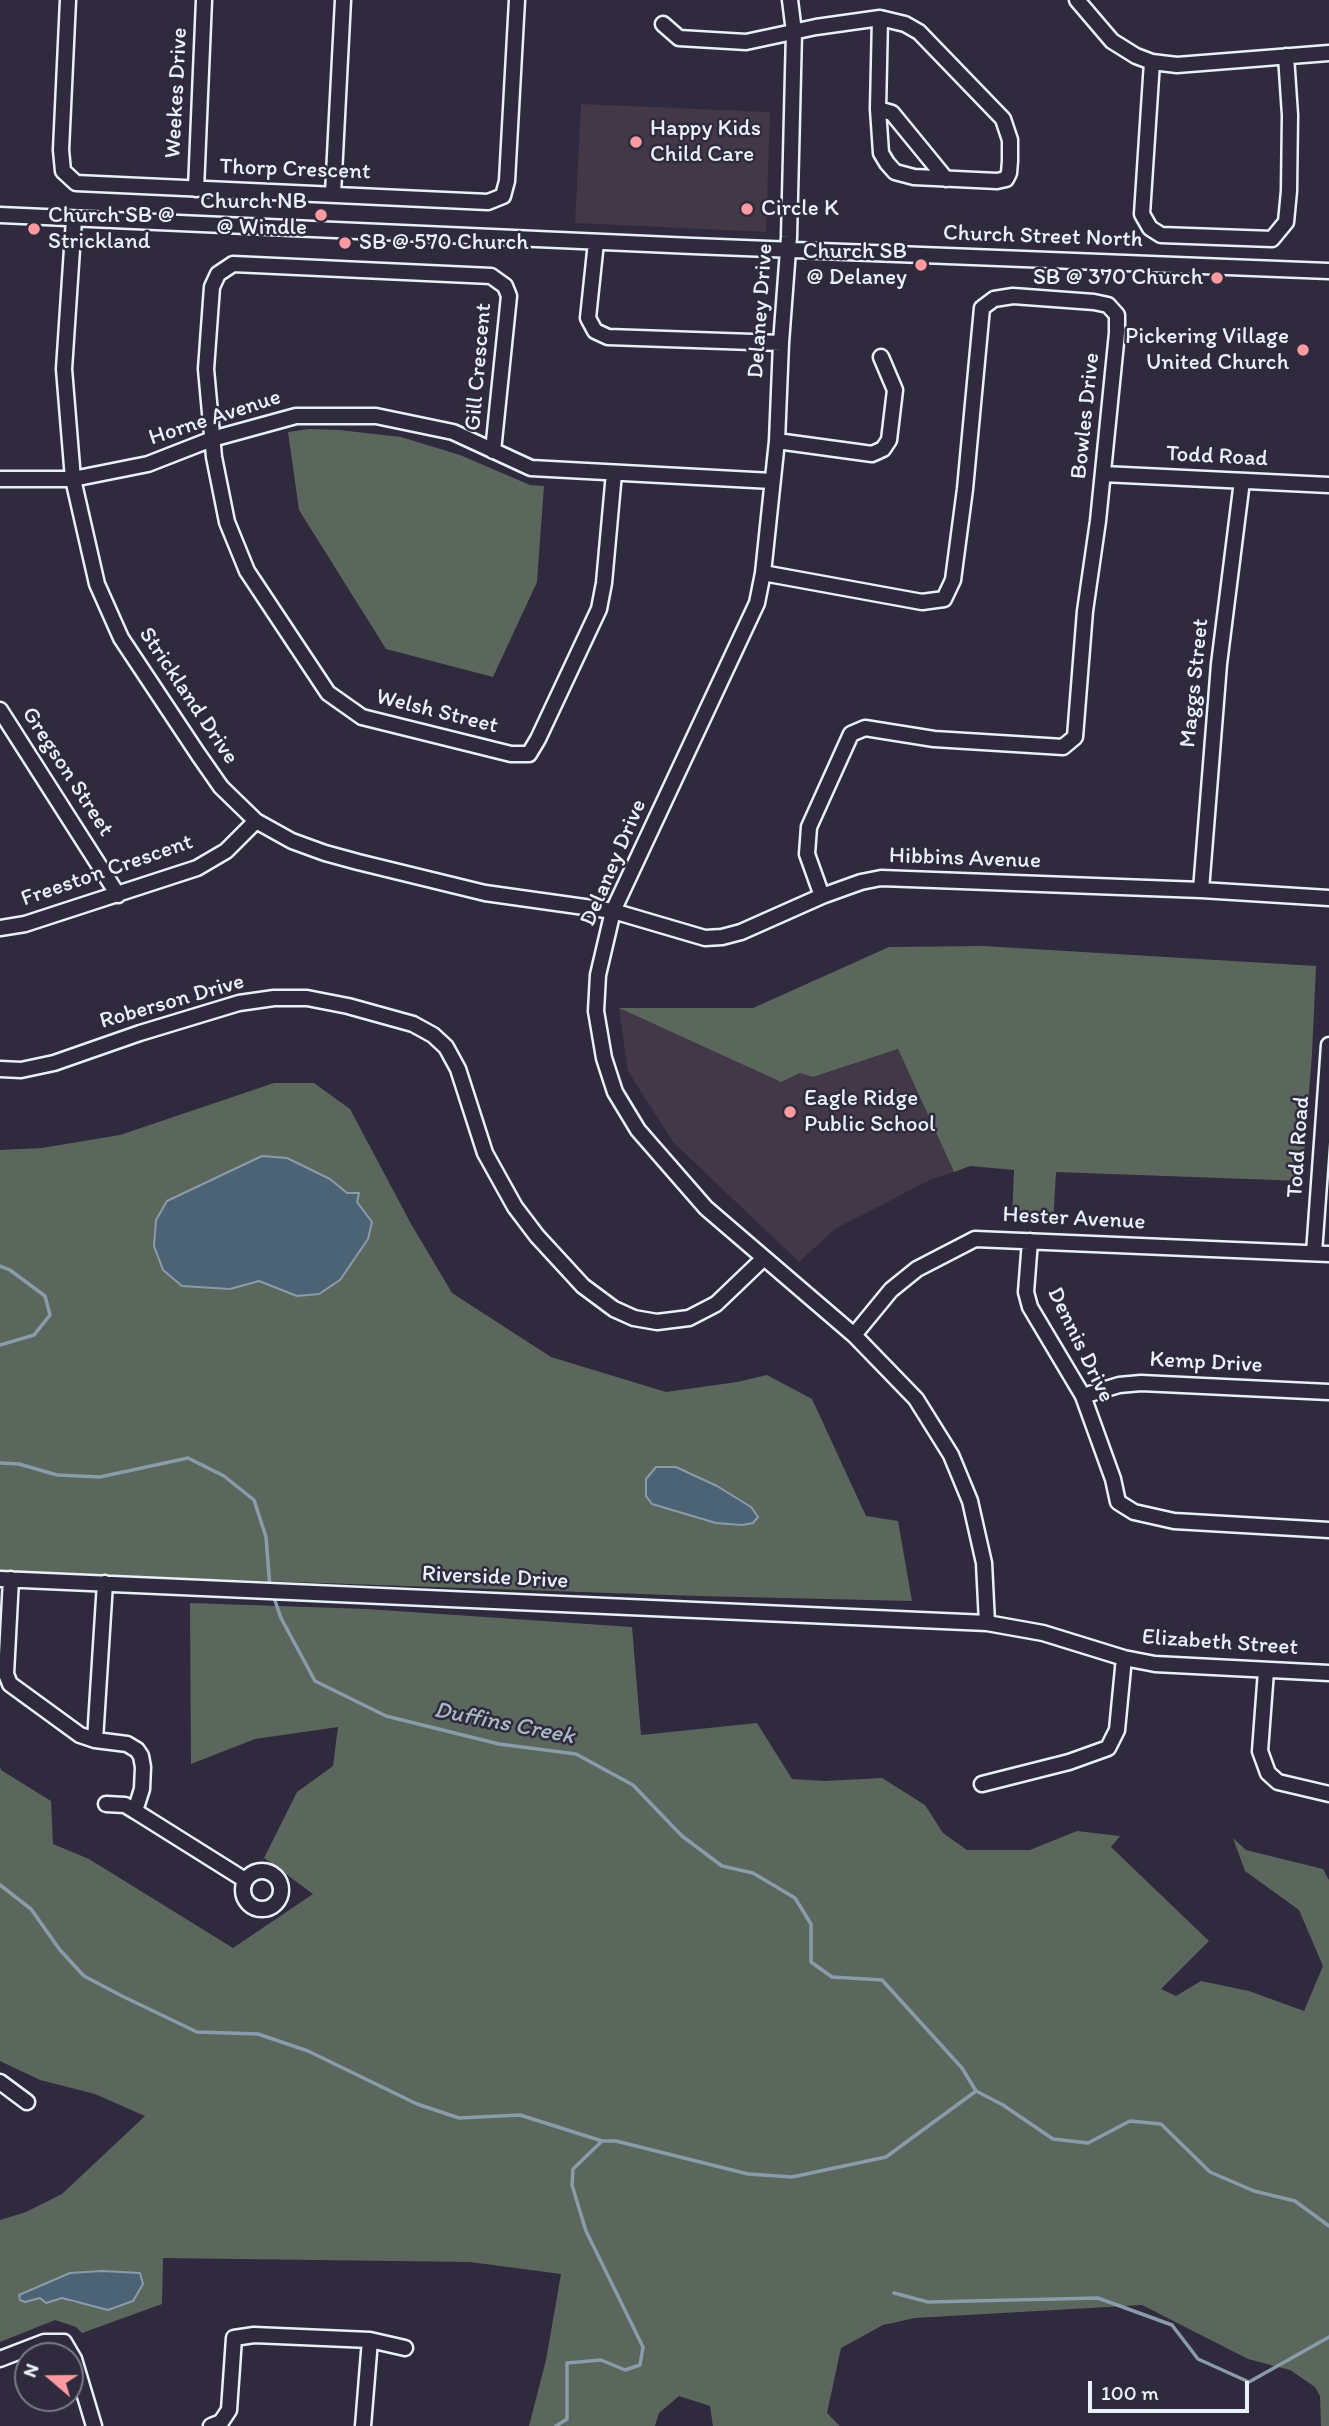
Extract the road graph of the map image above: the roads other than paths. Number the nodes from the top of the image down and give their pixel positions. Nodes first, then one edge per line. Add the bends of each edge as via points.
1 (68, 0) edge
2 (204, 0) edge
3 (342, 0) edge
4 (517, 0) edge
5 (790, 0) edge
6 (1077, 0) edge
7 (880, 18) junction
8 (663, 24) dead end
9 (794, 32) junction
10 (1329, 53) edge
11 (1286, 56) junction
12 (1152, 62) junction
13 (878, 108) junction
14 (946, 179) junction
15 (196, 188) junction
16 (333, 194) junction
17 (0, 215) edge
18 (74, 219) junction
19 (596, 242) junction
20 (788, 250) junction
21 (1329, 271) edge
22 (781, 343) junction
23 (881, 357) dead end
24 (212, 439) junction
25 (777, 441) junction
26 (494, 451) junction
27 (614, 473) junction
28 (1103, 474) junction
29 (0, 479) edge
30 (73, 479) junction
31 (772, 481) junction
32 (1242, 481) junction
33 (1329, 485) edge
34 (763, 573) junction
35 (0, 710) edge
36 (256, 821) junction
37 (1201, 890) junction
38 (118, 895) junction
39 (822, 896) junction
40 (1329, 898) edge
41 (613, 911) junction
42 (0, 928) edge
43 (1329, 1045) edge
44 (0, 1069) edge
45 (1030, 1241) junction
46 (1321, 1253) edge
47 (764, 1259) junction
48 (854, 1335) junction
49 (1329, 1392) edge
50 (1083, 1396) junction
51 (1329, 1530) edge
52 (5, 1579) edge
53 (105, 1583) junction
54 (987, 1623) junction
55 (1124, 1658) junction
56 (1266, 1671) junction
57 (1329, 1673) edge
58 (95, 1740) junction
59 (982, 1784) dead end
60 (1329, 1794) edge
61 (106, 1804) dead end
62 (135, 1811) junction
63 (246, 1880) dead end
64 (0, 2082) edge
65 (27, 2102) dead end
66 (370, 2340) junction
67 (405, 2348) dead end
68 (0, 2359) edge
69 (94, 2426) edge
70 (211, 2426) edge
71 (363, 2426) edge

1 - 15 street, Thorp Crescent via 63,171 76,183
2 - 15 street, Weekes Drive
3 - 16 street
4 - 16 street, Thorp Crescent via 503,196 488,202
5 - 9 street, Delaney Drive
6 - 12 street via 1112,41
7 - 9 street
7 - 13 street
7 - 14 street via 919,32 1003,119 1010,140 1006,179
8 - 9 street via 679,38 697,41 746,42
9 - 20 street, Delaney Drive
10 - 11 street
11 - 12 street via 1177,65
11 - 12 street via 1290,116 1287,211 1286,222 1272,239 1161,234 1150,228 1142,214
13 - 14 street via 892,113
13 - 14 street via 881,153 895,172
15 - 16 street, Thorp Crescent
17 - 18 street, Church Street North
18 - 19 street, Church Street North
18 - 30 street, Strickland Drive via 64,369
19 - 20 street, Church Street North
19 - 22 street via 588,318 595,331 608,337
20 - 21 street, Church Street North
20 - 22 street, Delaney Drive
22 - 25 street, Delaney Drive
23 - 25 street via 895,390 889,440 883,449 872,454
24 - 26 street, Horne Avenue via 296,416 376,416 453,432
24 - 26 street, Gill Crescent via 206,369 212,287 218,274 233,264 263,265 491,276 505,286 509,296
24 - 27 street, Welsh Street via 227,522 247,571 328,693 362,717 511,754 529,754 599,609
24 - 30 street, Horne Avenue via 148,464
25 - 31 street, Delaney Drive
26 - 27 street, Horne Avenue via 531,468
27 - 31 street, Horne Avenue
28 - 32 street, Todd Road
28 - 34 street, Bowles Drive via 1117,315 1108,305 1094,302 1013,296 994,299 982,308 955,567 944,598 922,602
28 - 39 street, Bowles Drive via 1075,737 1063,747 934,739 865,728 851,734 809,827 807,854
29 - 30 street, Horne Avenue
30 - 36 street, Strickland Drive via 97,584 121,638 221,787
31 - 34 street, Delaney Drive
32 - 33 street, Todd Road
32 - 37 street, Maggs Street via 1219,664
34 - 41 street, Delaney Drive via 757,603
35 - 38 street, Gregson Street
36 - 38 street, Freeston Crescent via 226,851 197,867
36 - 41 street, Strickland Drive via 292,841 358,863 485,893
37 - 39 street, Hibbins Avenue via 881,878
37 - 40 street, Hibbins Avenue
38 - 42 street, Freeston Crescent
39 - 41 street, Hibbins Avenue via 722,937 690,935
41 - 47 street, Delaney Drive via 598,975 596,1011 615,1092 638,1130 706,1208
43 - 46 street, Todd Road
44 - 47 street, Roberson Drive via 54,1063 239,1003 307,998 348,1006 413,1024 446,1047 458,1069 485,1153 515,1207 583,1286 614,1309 657,1322 689,1318 716,1304
45 - 46 street, Hester Avenue
45 - 48 street, Hester Avenue via 975,1239 958,1246 891,1290
45 - 50 street, Dennis Drive via 1026,1292 1030,1307
47 - 48 street, Delaney Drive
48 - 54 street, Delaney Drive via 916,1399 951,1455 979,1539
49 - 50 street, Kemp Drive via 1141,1382
50 - 51 street, Dennis Drive via 1118,1502 1134,1512 1174,1521
52 - 53 street, Riverside Drive
52 - 58 street via 6,1674 10,1684 80,1735
53 - 54 street, Riverside Drive
53 - 58 street
54 - 55 street, Elizabeth Street via 1043,1633
55 - 56 street, Elizabeth Street
55 - 59 street via 1117,1730 1108,1748
56 - 57 street, Elizabeth Street
56 - 60 street via 1260,1751 1268,1773 1278,1782
58 - 62 street via 127,1744 141,1756 142,1788
61 - 62 street
62 - 63 street
64 - 65 street
66 - 67 street
66 - 70 street via 254,2335 234,2339 229,2410 221,2422
66 - 71 street
68 - 69 street via 44,2342 64,2342 74,2359

